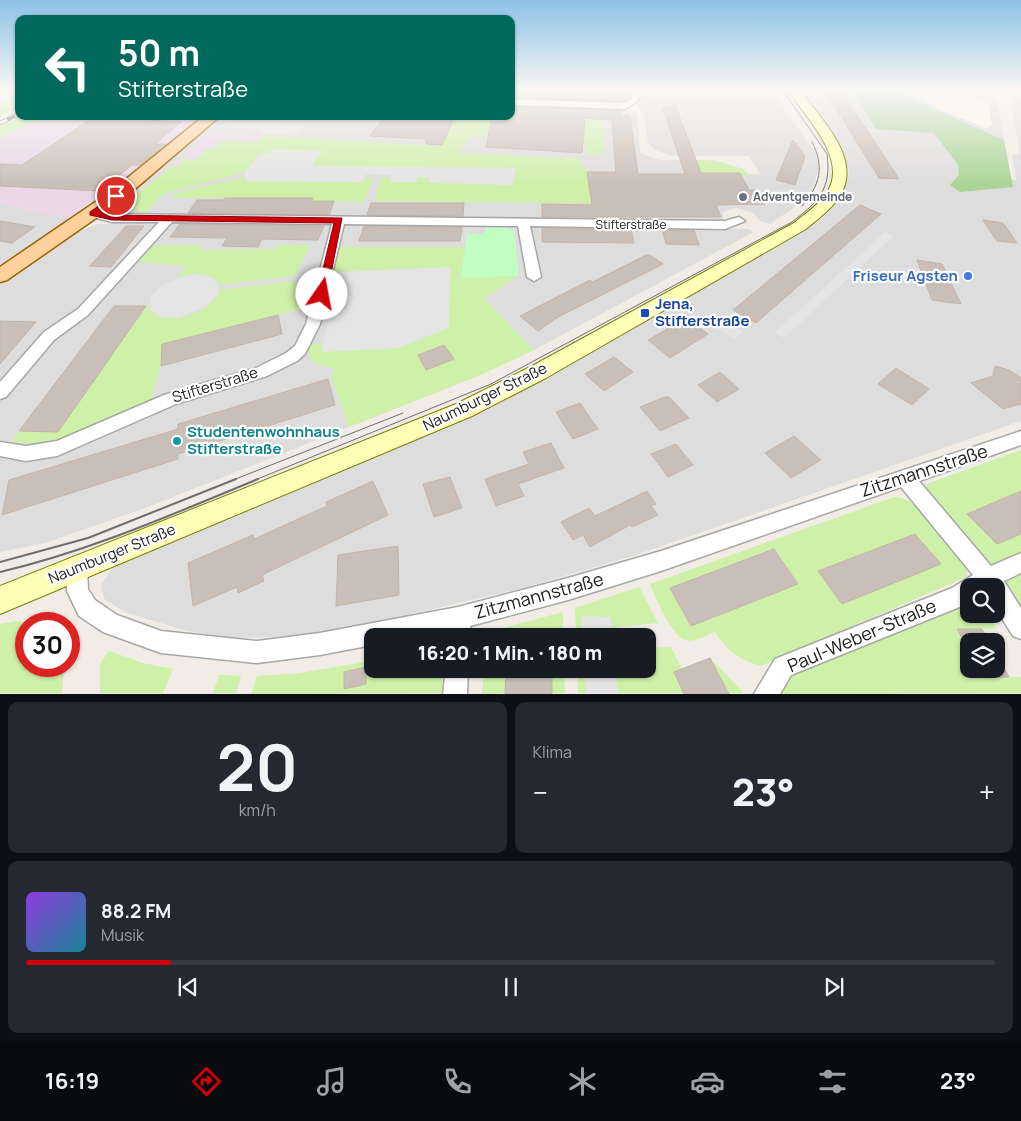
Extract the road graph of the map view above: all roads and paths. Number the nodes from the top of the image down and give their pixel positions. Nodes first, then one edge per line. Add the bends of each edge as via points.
1 (207, 121) edge
2 (815, 121) edge
3 (93, 214) junction
4 (169, 218) junction
5 (339, 220) junction
6 (739, 221) dead end
7 (523, 223) junction
8 (0, 276) edge
9 (534, 277) dead end
10 (0, 392) edge
11 (1021, 438) edge
12 (0, 449) edge
13 (904, 477) junction
14 (1021, 563) edge
15 (77, 569) junction
16 (983, 578) edge
17 (998, 578) edge
18 (960, 595) edge
19 (0, 600) edge
20 (1005, 607) edge
21 (459, 627) edge
22 (1021, 628) edge
23 (456, 678) edge
24 (455, 694) edge
25 (766, 694) edge

1 - 3 main road
2 - 15 street, Naumburger Straße via 832,147 842,176 832,200 800,226 539,372 464,410
3 - 4 street, Stifterstraße via 112,218
3 - 8 main road
4 - 5 street, Stifterstraße
4 - 10 street via 82,312 49,336
5 - 7 street, Stifterstraße
5 - 12 street, Stifterstraße via 319,308 300,350 287,359 256,374 168,400 54,450 32,454
6 - 7 street, Stifterstraße via 725,225
7 - 9 street
11 - 13 street, Zitzmannstraße
13 - 16 street
13 - 21 street, Zitzmannstraße
14 - 17 street
15 - 19 street, Naumburger Straße
15 - 21 street, Zitzmannstraße via 78,591 87,608 110,624 161,642 257,652
18 - 25 street, Paul-Weber-Straße via 783,668
20 - 22 street
23 - 24 street

